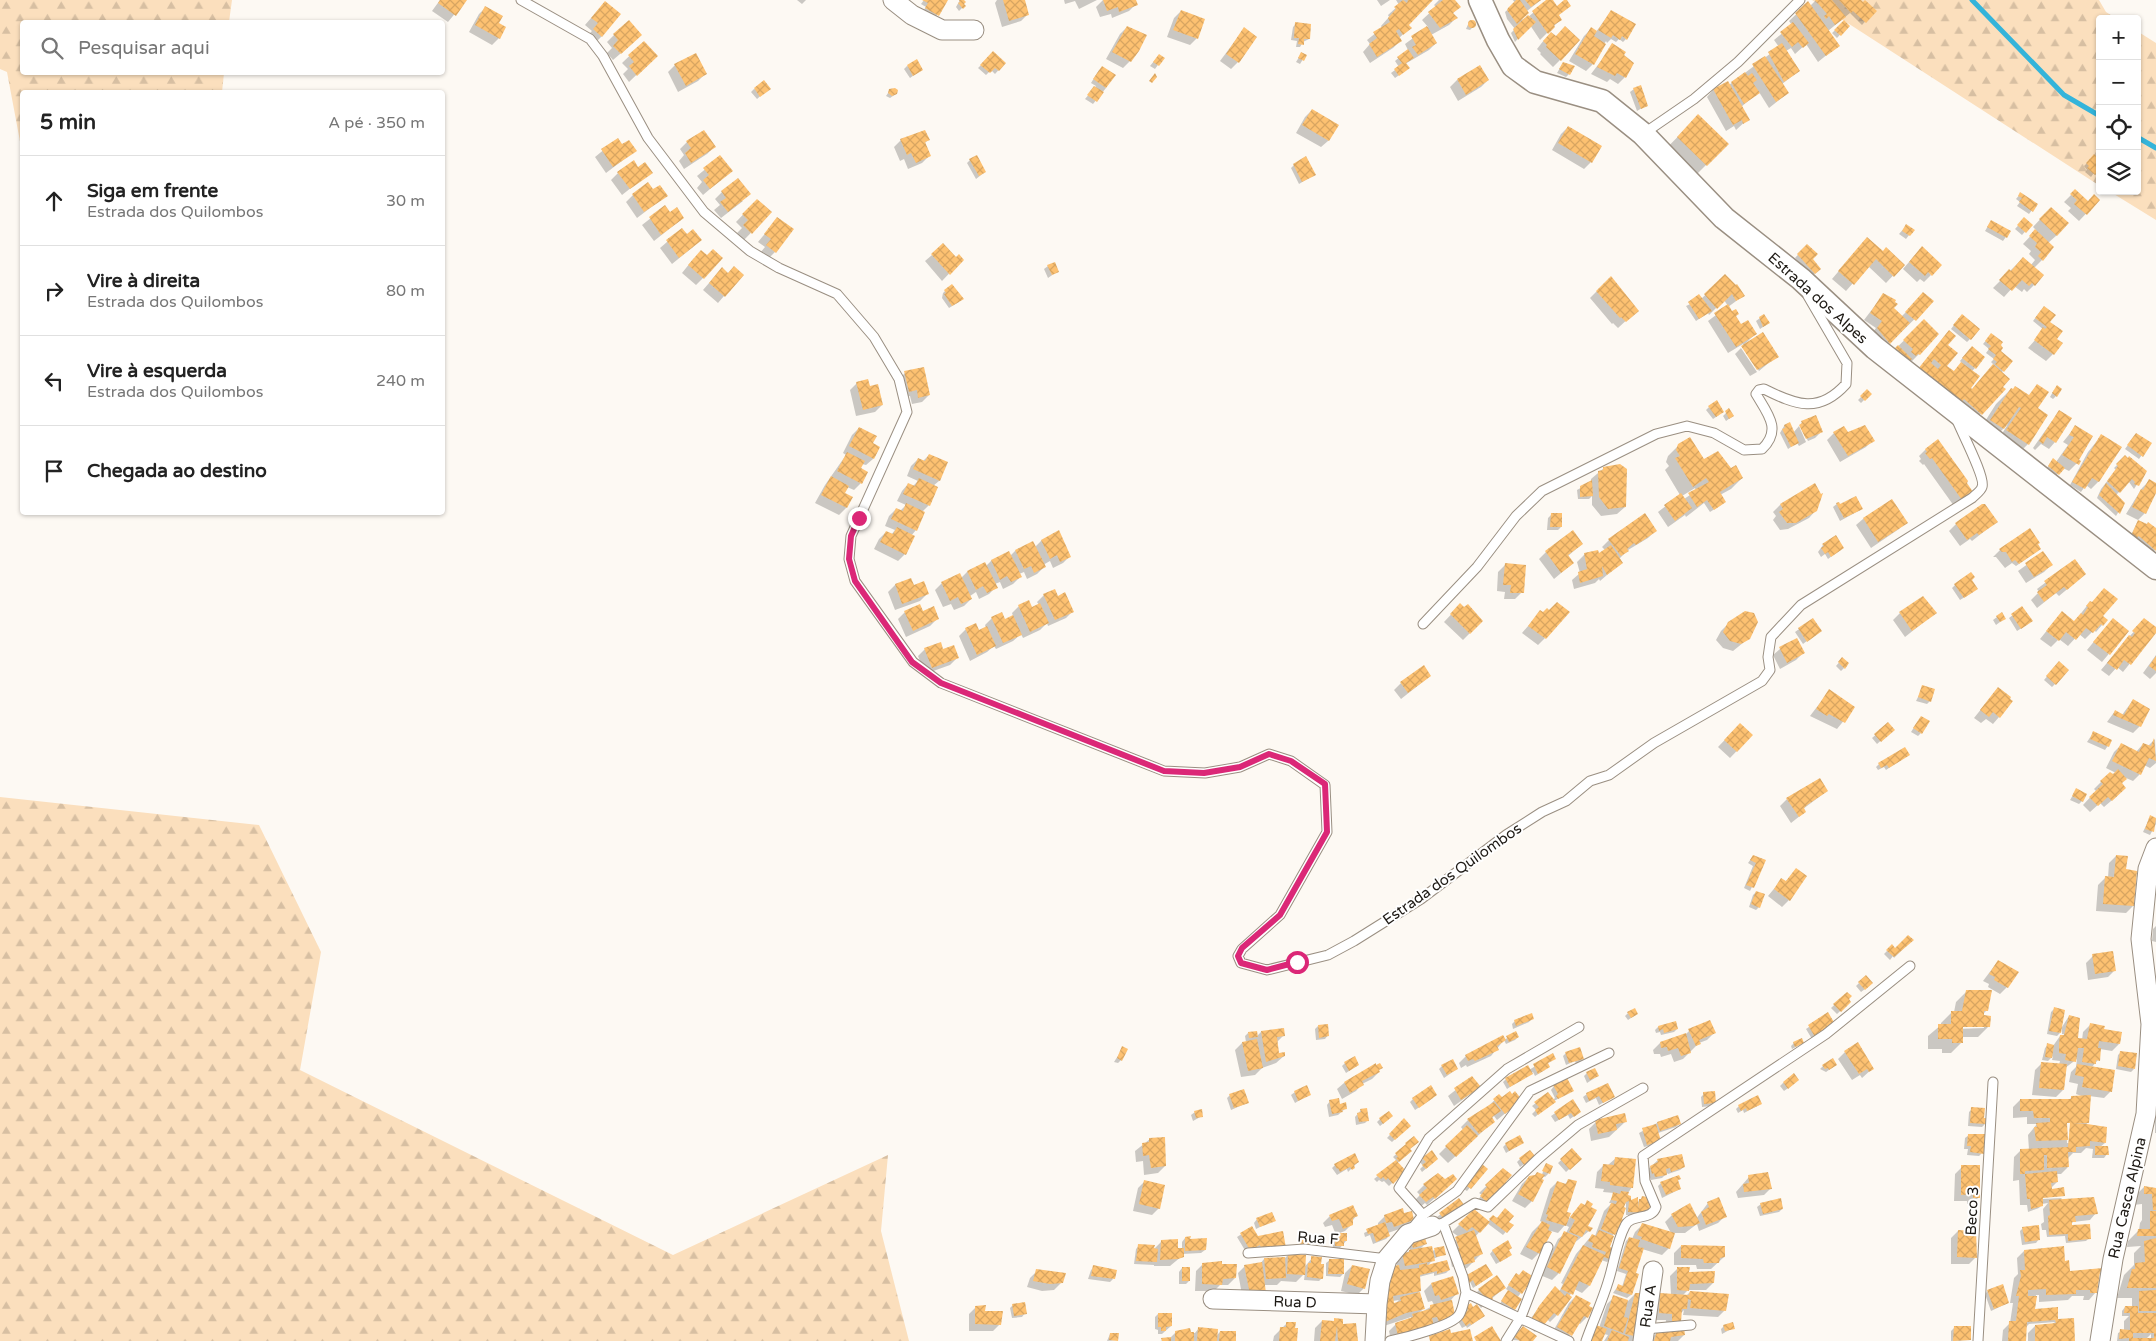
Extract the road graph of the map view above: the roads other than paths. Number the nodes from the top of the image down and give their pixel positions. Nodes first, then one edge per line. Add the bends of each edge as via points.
1 (520, 0) edge
2 (893, 0) edge
3 (1480, 0) edge
4 (1800, 0) edge
5 (974, 30) dead end
6 (1643, 134) junction
7 (1802, 278) junction
8 (1953, 411) junction
9 (2156, 568) edge
10 (1423, 624) dead end
11 (2156, 848) edge
12 (1910, 966) dead end
13 (1579, 1027) dead end
14 (1609, 1053) dead end
15 (1993, 1082) dead end
16 (1643, 1088) dead end
17 (1433, 1221) junction
18 (1548, 1247) dead end
19 (1248, 1253) dead end
20 (1387, 1258) junction
21 (1653, 1271) dead end
22 (1466, 1293) junction
23 (1213, 1299) dead end
24 (1376, 1304) junction
25 (1521, 1317) junction
26 (1691, 1325) dead end
27 (1644, 1335) edge
28 (1375, 1341) edge
29 (1390, 1341) edge
30 (1506, 1341) edge
31 (1569, 1341) edge
32 (1586, 1341) edge
33 (1978, 1341) edge
34 (2100, 1341) edge

1 - 8 lane, Estrada dos Quilombos via 590,39 603,56 648,138 704,212 750,250 779,268 836,294 874,337 899,379 907,412 851,536 849,559 855,581 912,662 941,683 1164,771 1204,773 1240,767 1269,754 1291,761 1325,784 1327,832 1280,915 1242,948 1238,956 1241,963 1267,970 1328,955 1354,941 1421,899 1506,835 1566,801 1590,781 1608,775 1654,743 1762,681 1770,670 1771,637 1801,605 1972,498 1982,488 1984,478
2 - 5 street via 912,15 942,30
3 - 6 street, Estrada dos Alpes via 1513,66 1534,82 1602,101
4 - 6 lane via 1694,99
6 - 7 street, Estrada dos Alpes via 1724,218
7 - 8 street, Estrada dos Alpes via 1854,330
7 - 10 lane via 1805,290 1846,363 1846,384 1835,396 1808,406 1764,389 1759,390 1756,394 1768,415 1773,434 1762,449 1744,450 1714,433 1687,426 1656,434 1542,491 1516,516 1477,567
8 - 9 street, Estrada dos Alpes
11 - 34 street, Rua Casca Alpina via 2148,869 2141,940 2151,1024 2146,1114 2113,1259
12 - 32 lane via 1826,1034 1643,1156 1645,1181 1655,1211 1626,1223
13 - 17 lane via 1506,1069 1429,1138 1399,1188
14 - 17 lane via 1530,1090
15 - 33 lane, Beco 3
16 - 17 lane via 1578,1125 1488,1206 1475,1203
17 - 20 street via 1408,1234
17 - 22 lane via 1463,1277
18 - 25 lane
19 - 20 lane, Rua F via 1304,1249
20 - 24 street
21 - 27 street, Rua A
22 - 25 lane
22 - 29 lane via 1459,1315 1453,1320
23 - 24 street, Rua D
24 - 28 street
25 - 30 lane
25 - 31 lane
26 - 27 lane

